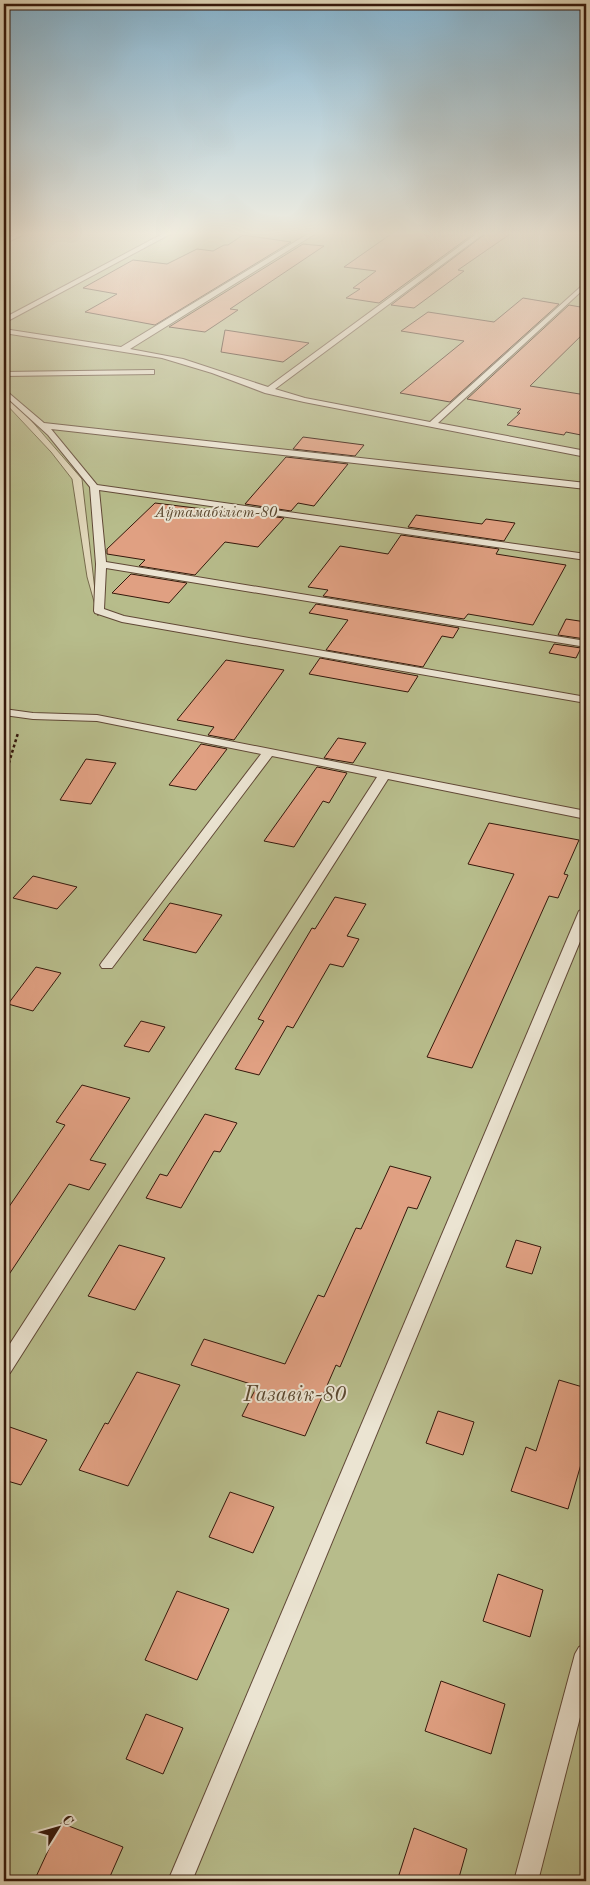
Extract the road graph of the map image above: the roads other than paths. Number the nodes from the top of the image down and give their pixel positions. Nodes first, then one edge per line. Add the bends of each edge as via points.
1 (171, 320) edge
2 (364, 320) edge
3 (546, 320) edge
4 (4, 330) edge
5 (124, 349) junction
6 (151, 372) dead end
7 (4, 374) edge
8 (4, 391) edge
9 (268, 391) junction
10 (432, 424) junction
11 (42, 425) junction
12 (586, 454) edge
13 (586, 486) edge
14 (94, 487) junction
15 (586, 557) edge
16 (101, 564) junction
17 (586, 644) edge
18 (586, 700) edge
19 (4, 712) edge
20 (269, 752) junction
21 (384, 776) junction
22 (586, 815) edge
23 (586, 911) edge
24 (107, 965) dead end
25 (4, 1368) edge
26 (586, 1654) edge
27 (180, 1881) edge
28 (526, 1881) edge

1 - 5 lane
2 - 9 lane
3 - 10 lane
4 - 5 lane
5 - 9 lane via 187,362
6 - 7 lane
8 - 11 lane
9 - 10 lane
10 - 12 lane
11 - 13 lane
11 - 14 lane
14 - 15 lane
14 - 16 lane
16 - 17 lane
16 - 18 lane via 99,611 108,616
19 - 20 lane via 88,717
20 - 21 lane
20 - 24 lane
21 - 22 lane
21 - 25 lane
23 - 27 lane
26 - 28 lane

